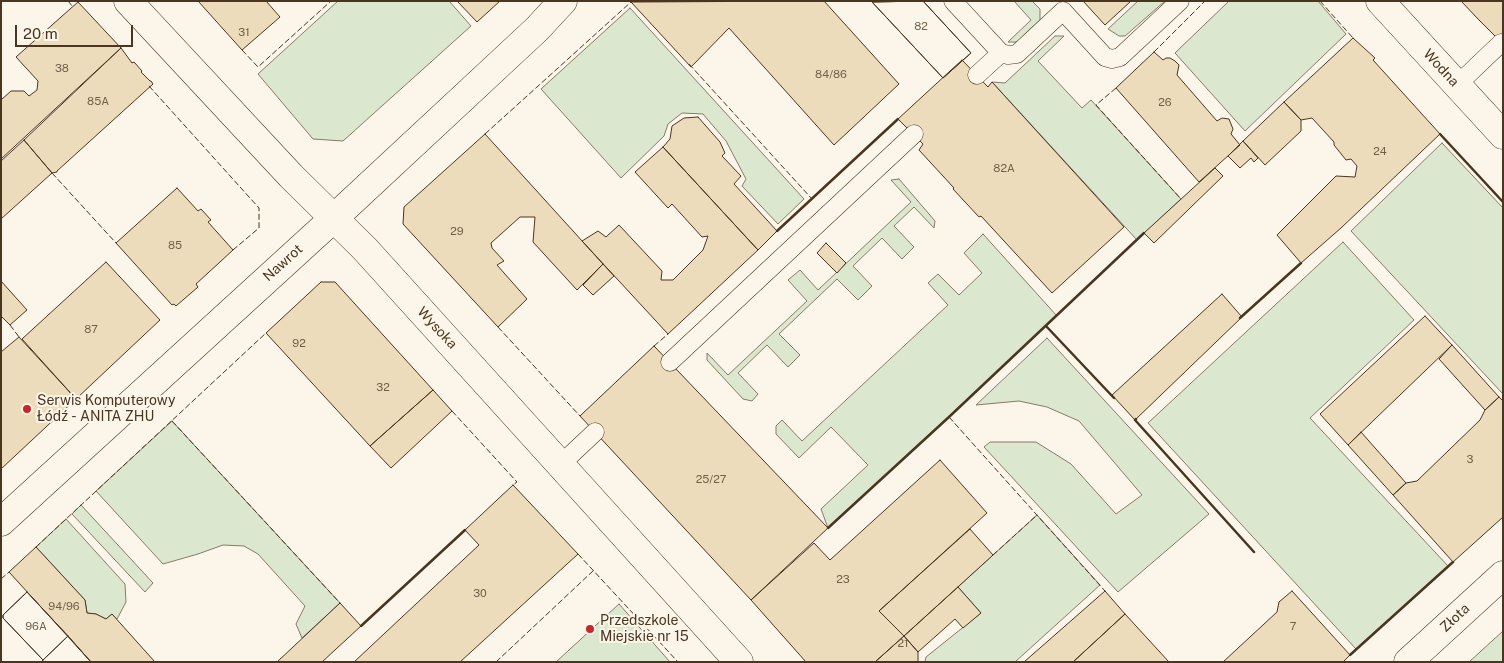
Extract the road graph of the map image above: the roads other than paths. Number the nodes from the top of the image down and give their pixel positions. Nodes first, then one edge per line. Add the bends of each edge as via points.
1 (128, 1) edge
2 (563, 1) edge
3 (953, 1) edge
4 (1180, 1) edge
5 (1380, 1) edge
6 (1501, 42) dead end
7 (1000, 53) junction
8 (977, 75) dead end
9 (1457, 85) junction
10 (914, 134) dead end
11 (1503, 135) edge
12 (334, 218) junction
13 (670, 362) dead end
14 (595, 432) dead end
15 (561, 464) junction
16 (1, 522) edge
17 (1503, 575) edge
18 (739, 662) edge
19 (1408, 662) edge

1 - 12 street, Wysoka
2 - 12 street, Nawrot
3 - 7 lane
4 - 7 lane via 1120,57 1106,57 1063,11 1017,54
5 - 9 street, Wodna
6 - 9 lane
7 - 8 lane
9 - 11 street, Wodna
10 - 13 lane
12 - 15 street, Wysoka
12 - 16 street, Nawrot
14 - 15 lane
15 - 18 street, Wysoka
17 - 19 street, Złota

